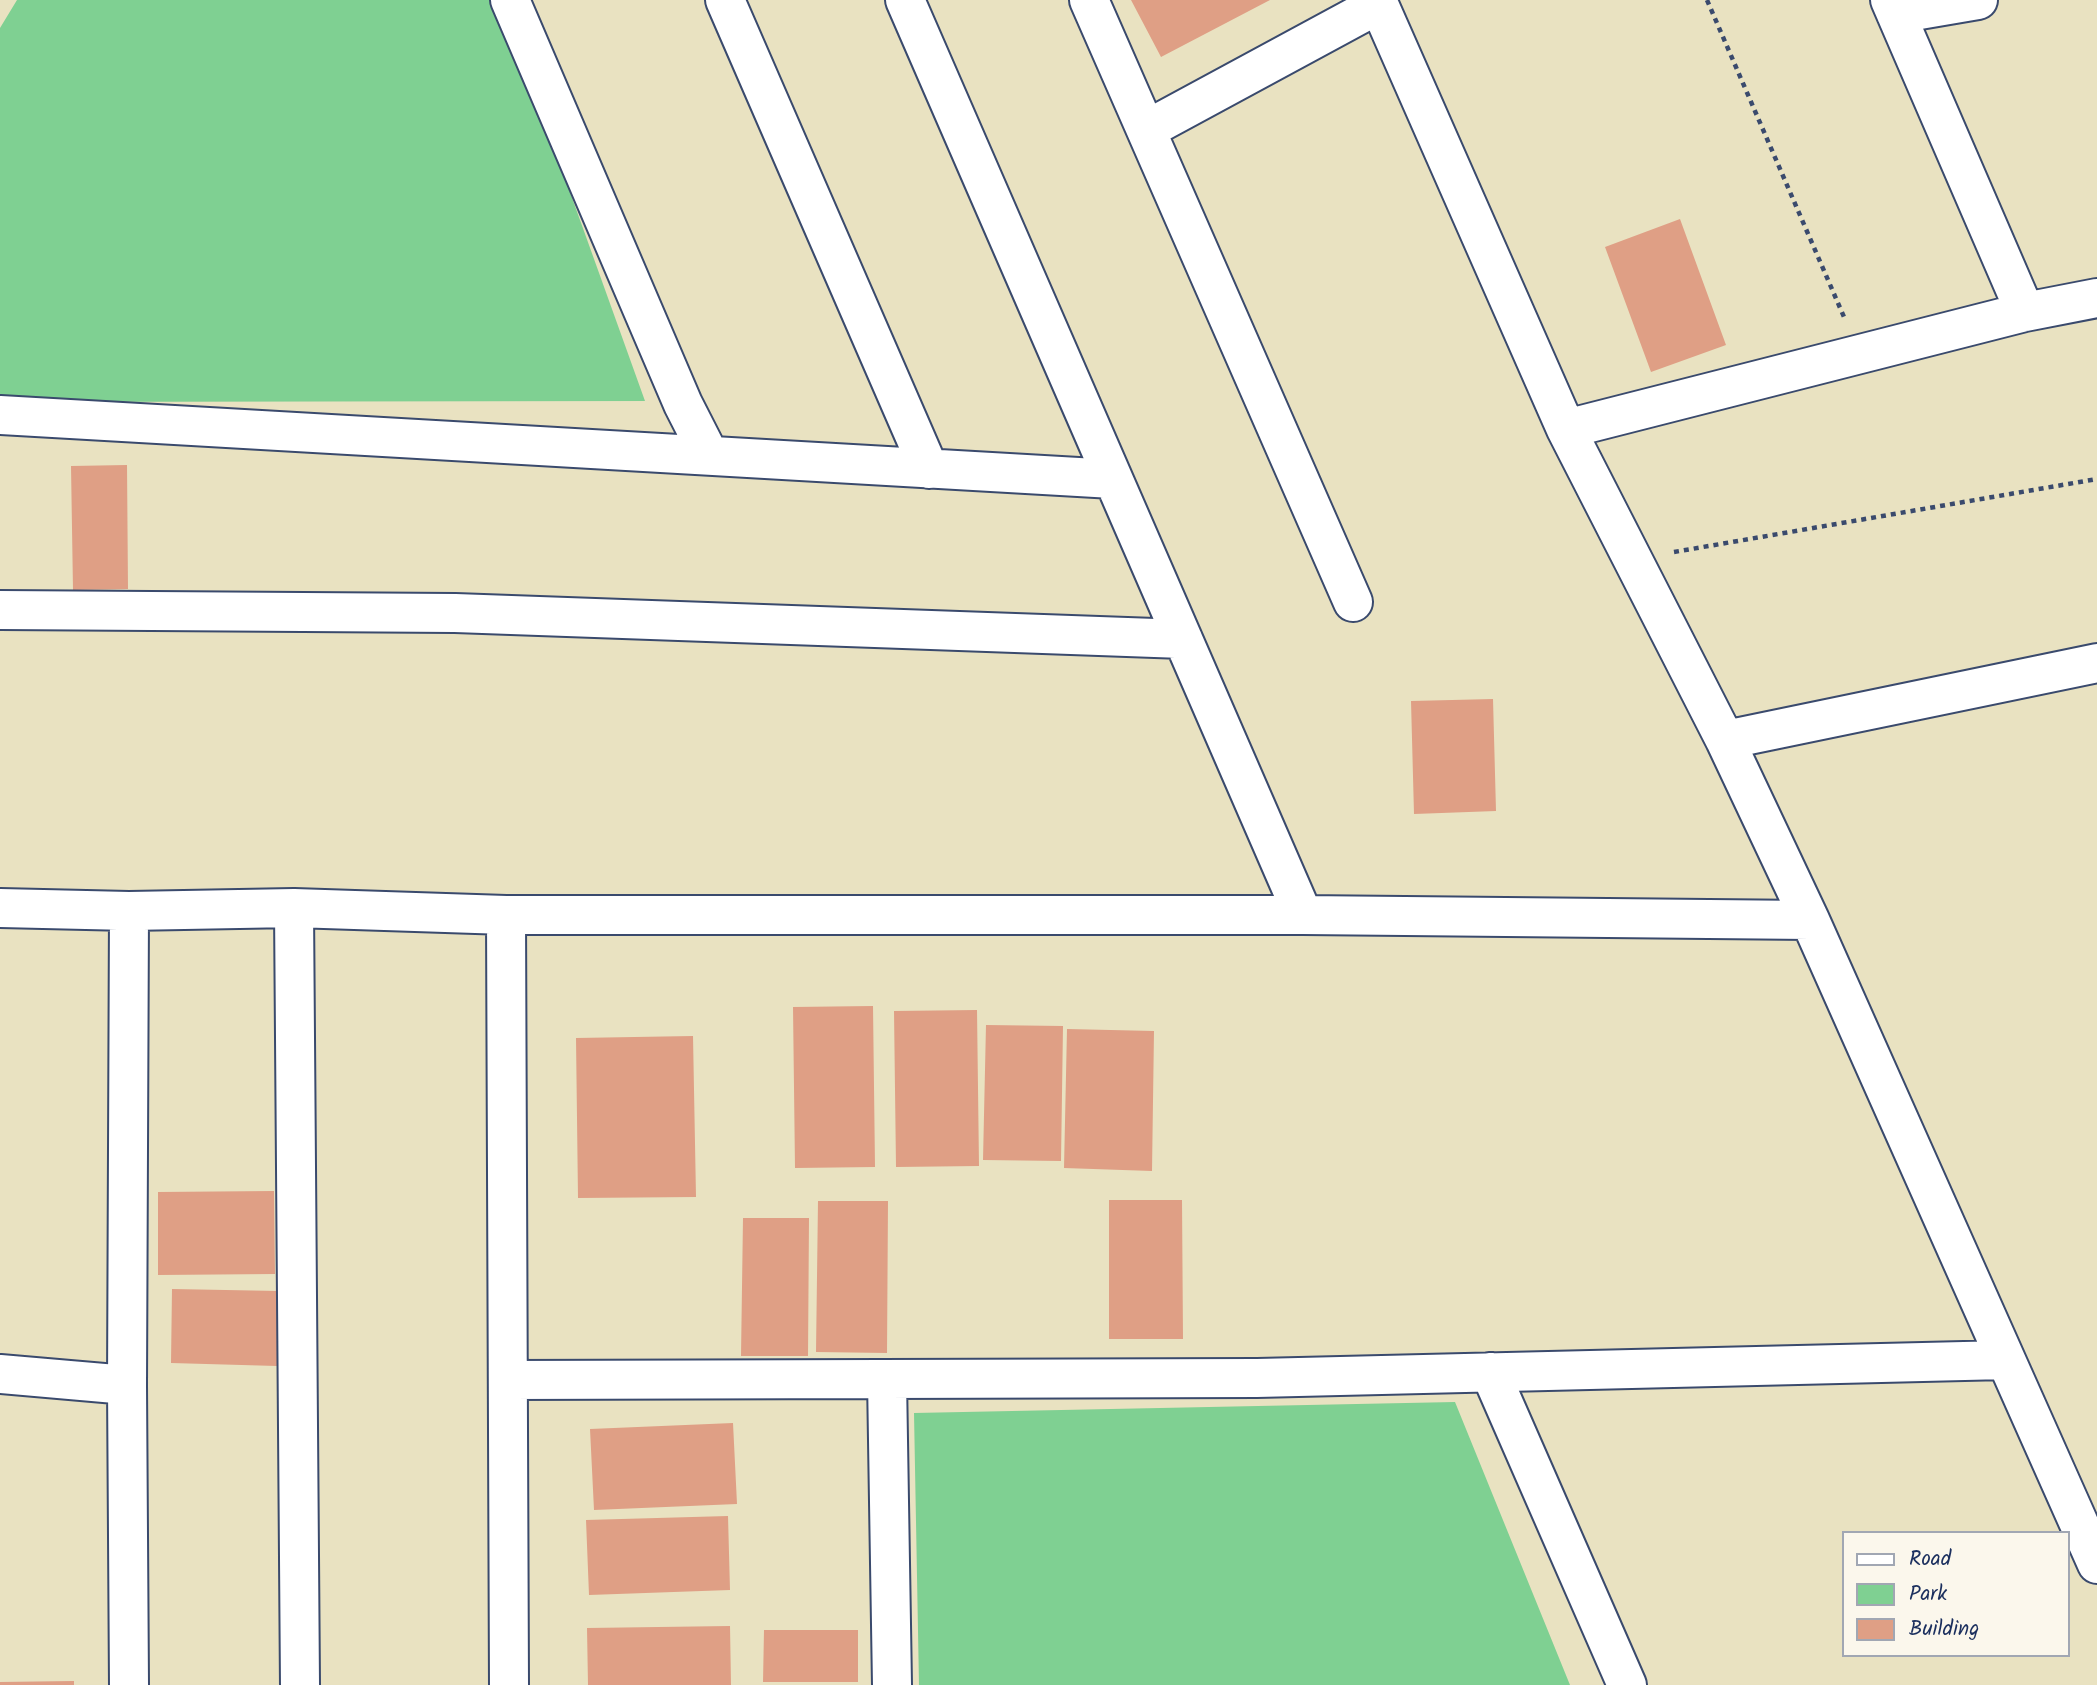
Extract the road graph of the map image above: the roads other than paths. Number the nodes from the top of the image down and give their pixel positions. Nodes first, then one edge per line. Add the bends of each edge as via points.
1 (510, 0) edge
2 (725, 0) edge
3 (905, 0) edge
4 (1089, 0) edge
5 (1978, 0) edge
6 (1378, 2) edge
7 (1893, 7) edge
8 (1146, 130) junction
9 (2097, 299) edge
10 (2025, 312) junction
11 (0, 415) edge
12 (1566, 429) junction
13 (709, 455) junction
14 (929, 469) junction
15 (1112, 479) junction
16 (1353, 602) dead end
17 (0, 610) edge
18 (1183, 639) junction
19 (2097, 663) edge
20 (1724, 740) junction
21 (0, 908) edge
22 (294, 908) junction
23 (130, 911) junction
24 (506, 915) junction
25 (1303, 915) junction
26 (1810, 920) junction
27 (2006, 1360) junction
28 (1490, 1372) junction
29 (0, 1374) edge
30 (887, 1379) junction
31 (508, 1380) junction
32 (127, 1385) junction
33 (2097, 1564) edge
34 (129, 1685) edge
35 (300, 1685) edge
36 (509, 1685) edge
37 (892, 1685) edge
38 (1627, 1685) edge

1 - 13 street
2 - 14 street
3 - 15 street
4 - 8 street
5 - 7 street
6 - 8 street
6 - 12 street
7 - 10 street
8 - 16 street
9 - 10 street
10 - 12 street
11 - 13 street
12 - 20 street
13 - 14 street
14 - 15 street
15 - 18 street
17 - 18 street via 455,613
18 - 25 street
19 - 20 street
20 - 26 street
21 - 23 street
22 - 23 street
22 - 24 street
22 - 35 street
23 - 32 street
24 - 25 street
24 - 31 street
25 - 26 street
26 - 27 street
27 - 28 street
27 - 33 street
28 - 30 street
28 - 38 street
29 - 32 street
30 - 31 street
30 - 37 street
31 - 36 street
32 - 34 street

